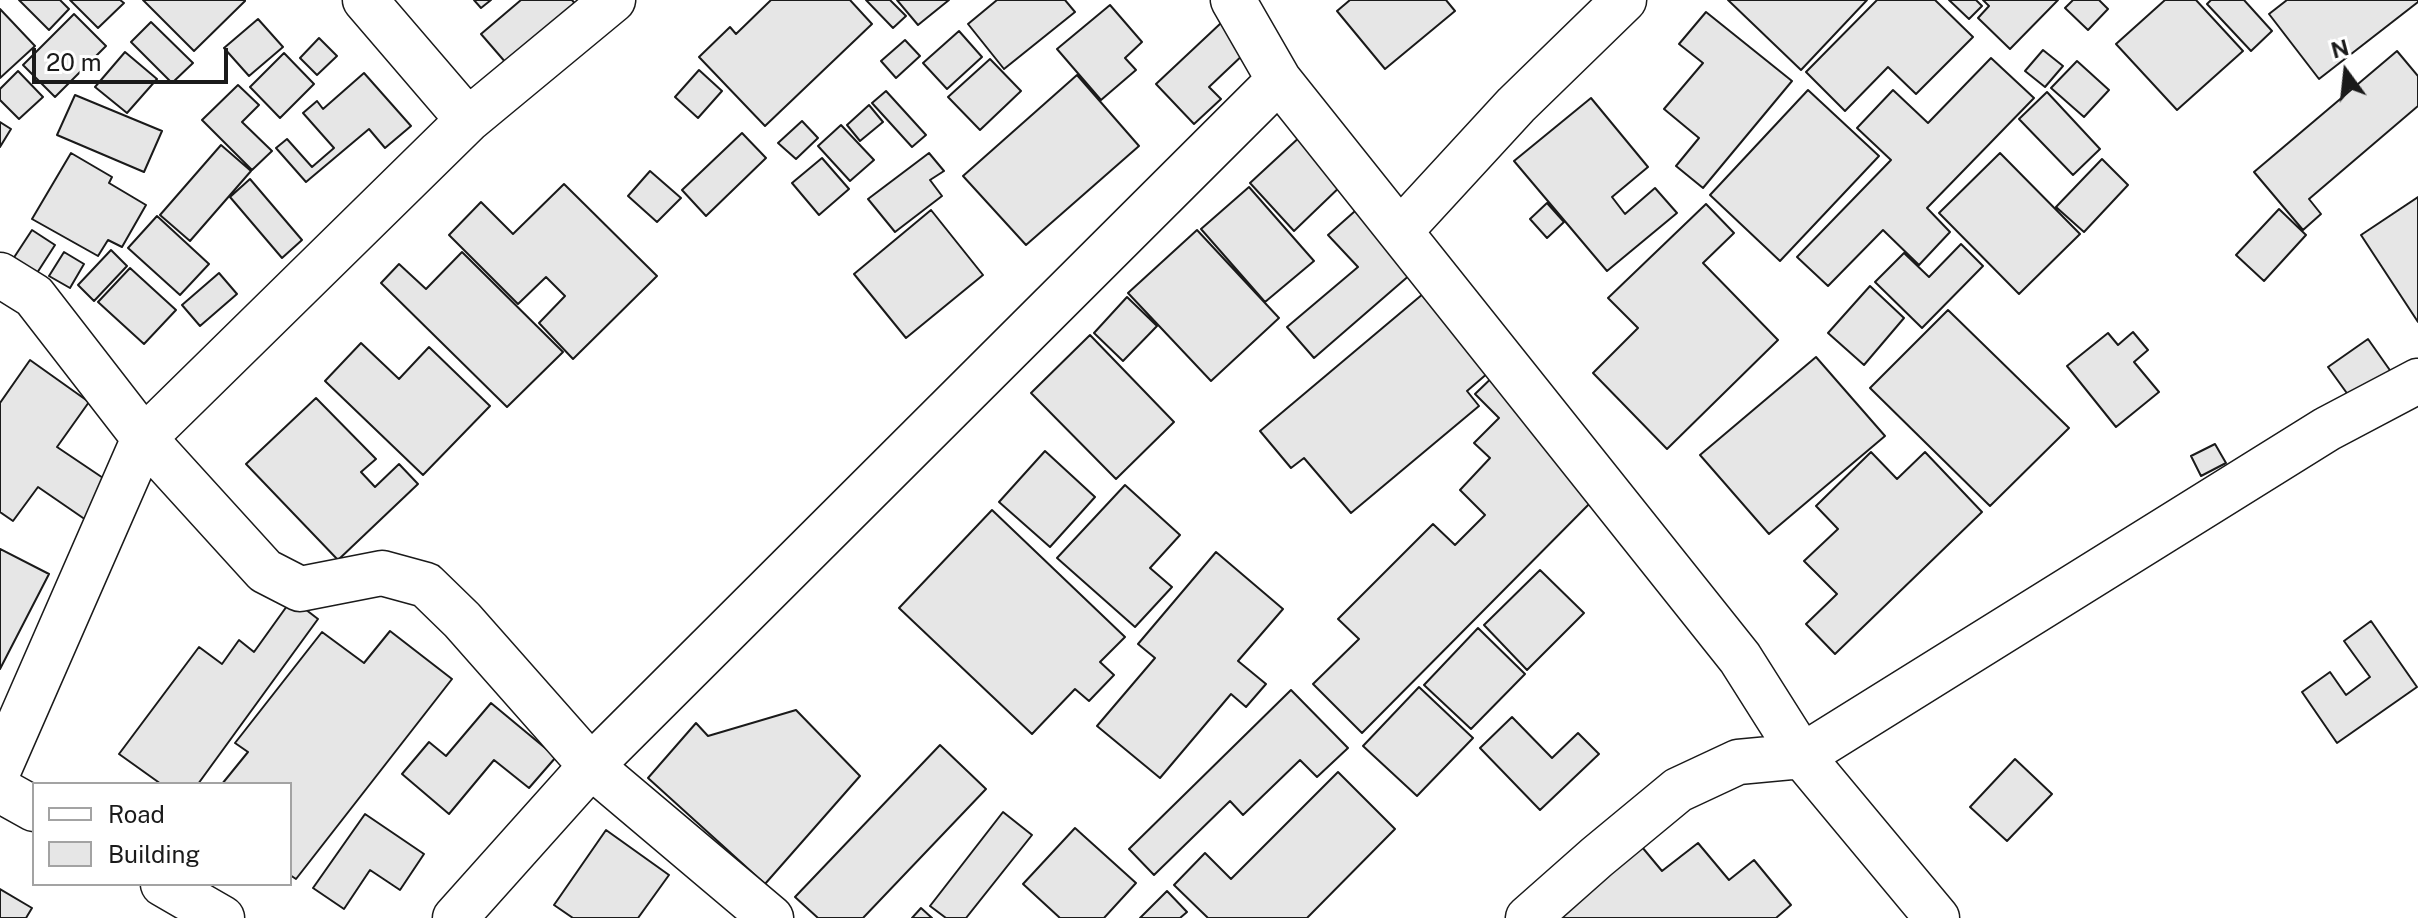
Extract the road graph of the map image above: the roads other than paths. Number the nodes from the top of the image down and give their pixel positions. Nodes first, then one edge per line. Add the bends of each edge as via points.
1 (365, 0) edge
2 (613, 0) edge
3 (1233, 0) edge
4 (1624, 0) edge
5 (1279, 80) junction
6 (468, 120) junction
7 (1400, 231) junction
8 (0, 275) edge
9 (2418, 381) edge
10 (144, 438) junction
11 (1802, 756) junction
12 (591, 766) junction
13 (0, 767) edge
14 (0, 790) edge
15 (32, 808) edge
16 (166, 886) edge
17 (222, 918) edge
18 (455, 918) edge
19 (771, 918) edge
20 (1528, 918) edge
21 (1937, 918) edge

1 - 6 street
2 - 6 street
3 - 5 street
4 - 7 street via 1516,105
5 - 7 street
5 - 12 street
6 - 10 street
7 - 11 street via 1740,658
8 - 10 street via 34,296
9 - 11 street via 2327,429
10 - 12 street via 265,571 300,589 382,573 426,585
10 - 13 street
11 - 20 street via 1738,762 1678,790
11 - 21 street
12 - 18 street
12 - 19 street
14 - 15 street
16 - 17 street

